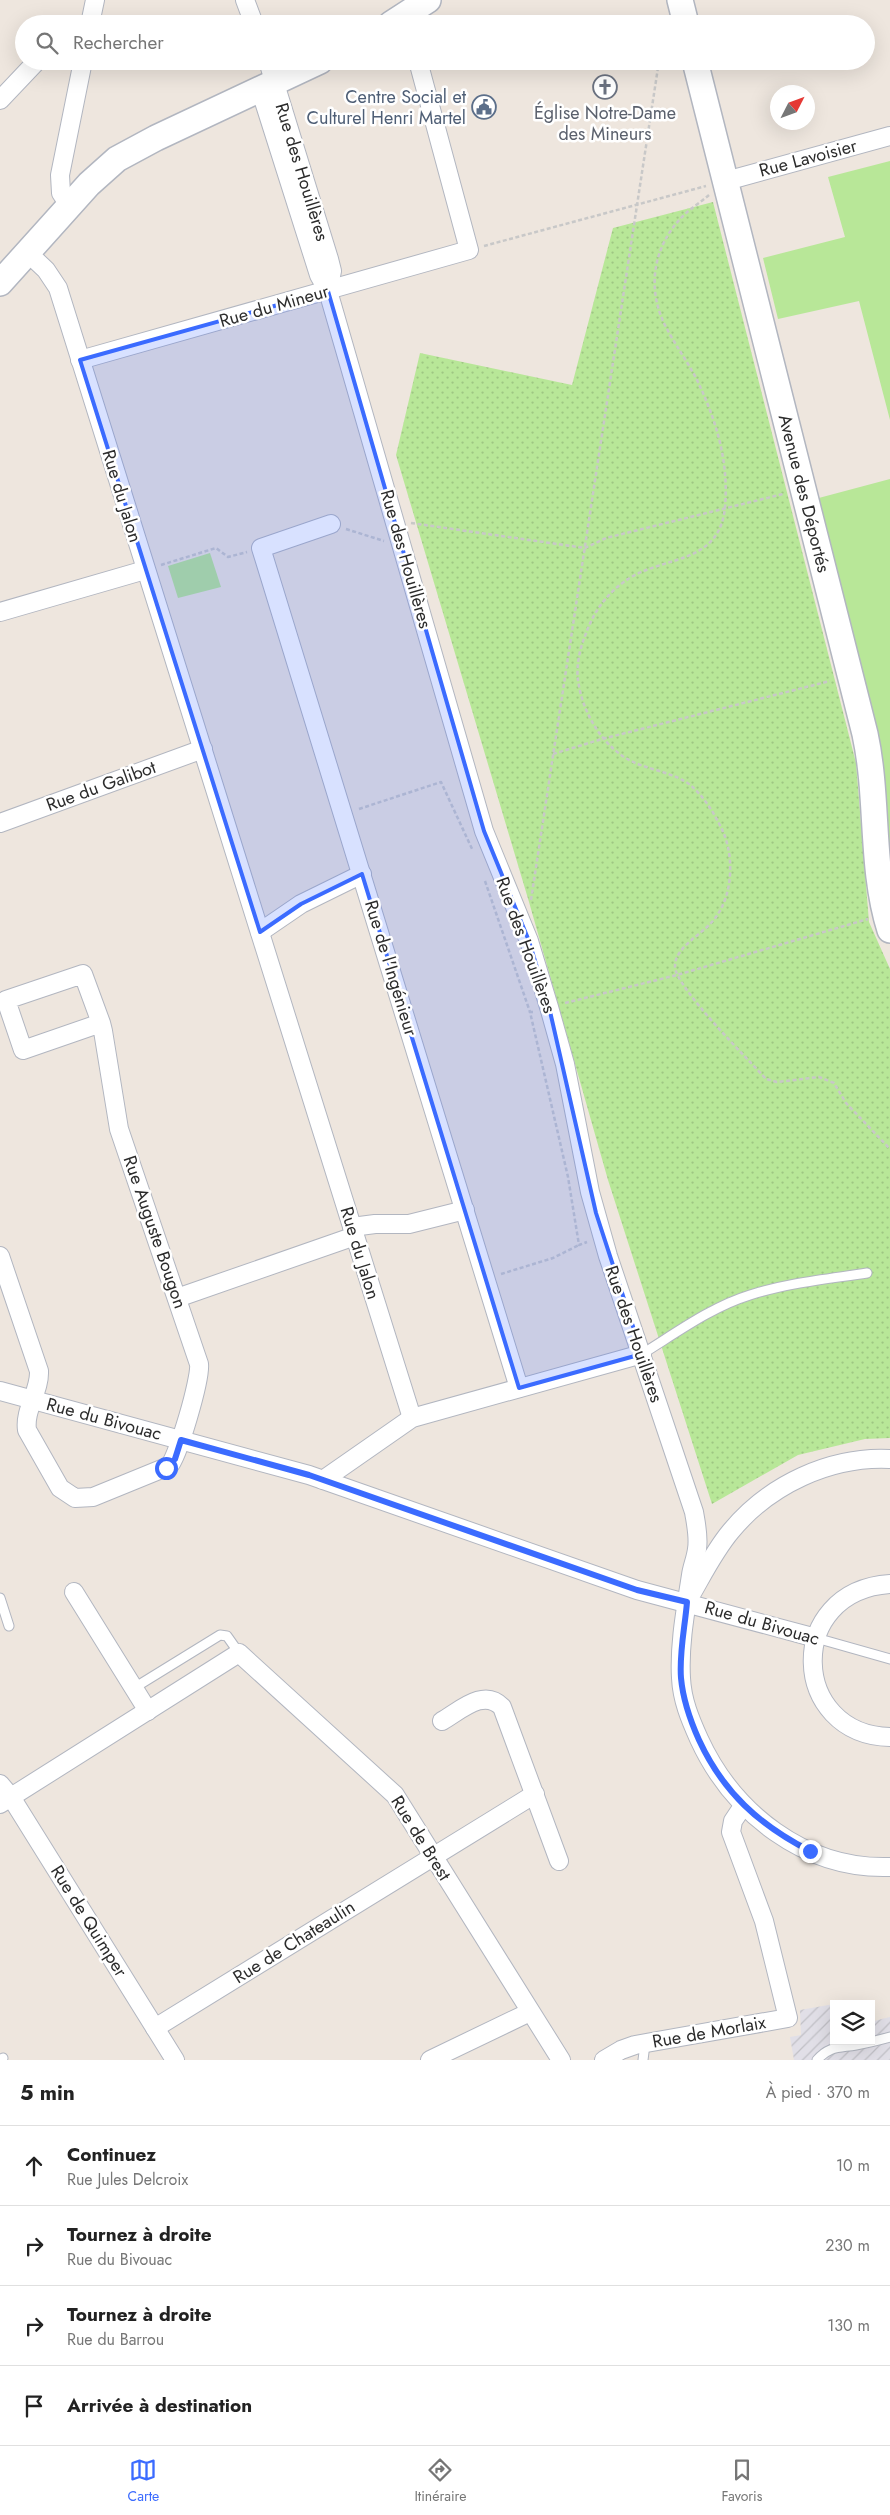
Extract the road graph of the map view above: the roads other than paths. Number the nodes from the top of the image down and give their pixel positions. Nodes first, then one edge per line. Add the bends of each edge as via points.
1 (95, 0) edge
2 (245, 0) edge
3 (428, 0) edge
4 (680, 0) edge
5 (92, 15) edge
6 (251, 15) edge
7 (408, 15) edge
8 (684, 15) edge
9 (29, 70) edge
10 (81, 70) edge
11 (292, 70) edge
12 (420, 70) edge
13 (697, 70) edge
14 (268, 78) edge
15 (0, 100) edge
16 (890, 136) edge
17 (719, 186) junction
18 (70, 205) junction
19 (27, 252) junction
20 (0, 283) edge
21 (328, 291) junction
22 (80, 360) junction
23 (331, 524) road end
24 (145, 570) junction
25 (0, 612) edge
26 (203, 749) junction
27 (0, 822) edge
28 (362, 874) junction
29 (888, 922) edge
30 (260, 932) junction
31 (100, 1023) junction
32 (464, 1210) junction
33 (353, 1232) junction
34 (0, 1256) edge
35 (867, 1273) dead end
36 (178, 1298) junction
37 (642, 1354) junction
38 (519, 1388) junction
39 (0, 1391) edge
40 (33, 1400) junction
41 (412, 1418) junction
42 (181, 1440) junction
43 (890, 1460) edge
44 (323, 1480) junction
45 (890, 1584) edge
46 (74, 1592) dead end
47 (0, 1598) edge
48 (687, 1602) junction
49 (9, 1626) dead end
50 (816, 1638) junction
51 (239, 1653) junction
52 (890, 1659) edge
53 (134, 1688) junction
54 (148, 1711) junction
55 (442, 1721) dead end
56 (890, 1737) edge
57 (535, 1794) junction
58 (4, 1795) edge
59 (743, 1806) junction
60 (433, 1857) junction
61 (559, 1860) dead end
62 (890, 1867) edge
63 (530, 2012) junction
64 (155, 2028) junction
65 (890, 2037) edge
66 (644, 2052) edge
67 (176, 2060) edge
68 (430, 2060) edge
69 (561, 2060) edge
70 (604, 2060) edge
71 (817, 2060) edge

1 - 5 street
2 - 6 street
3 - 7 street
4 - 8 street
9 - 15 street
10 - 18 street via 60,175 61,193
11 - 14 street
12 - 21 street, Rue du Mineur via 468,250
13 - 17 street, Avenue des Déportés
14 - 18 street via 126,154 101,172
14 - 21 street, Rue des Houillères via 329,258 332,271
16 - 17 street, Rue Lavoisier
17 - 29 street, Avenue des Déportés via 804,489 868,747 878,875
18 - 19 street
19 - 20 street
19 - 22 street, Rue du Jalon via 55,281
21 - 22 street, Rue du Mineur
21 - 37 street, Rue des Houillères via 484,831 529,941 549,1007 565,1064 602,1237
22 - 24 street, Rue du Jalon
23 - 28 street, Rue de l'Ingénieur via 261,548
24 - 25 street
24 - 26 street, Rue du Jalon
26 - 27 street, Rue du Galibot
26 - 30 street, Rue du Jalon
28 - 30 street via 301,904
28 - 32 street, Rue de l'Ingénieur
30 - 33 street, Rue du Jalon
31 - 31 street, Rue Auguste Bougon via 83,974 6,1000 23,1050
31 - 36 street, Rue Auguste Bougon via 116,1118
32 - 33 street via 409,1224 375,1224
32 - 38 street, Rue de l'Ingénieur
33 - 36 street
33 - 41 street, Rue du Jalon
34 - 40 street, Rue Auguste Bougon via 38,1367 39,1378
35 - 37 lane via 749,1295 714,1310
36 - 42 street, Rue Auguste Bougon via 200,1368
37 - 38 street
37 - 48 street, Rue des Houillères via 694,1512 697,1550
38 - 41 street
39 - 40 street, Rue du Bivouac
40 - 42 street, Rue du Bivouac
40 - 42 street, Rue Auguste Bougon via 27,1430 60,1488 75,1498 93,1497 166,1468 175,1459
41 - 44 street
42 - 44 street, Rue du Bivouac
43 - 48 street via 831,1465 768,1497 748,1512 730,1532
44 - 48 street, Rue du Bivouac via 637,1590
45 - 50 street via 876,1584 850,1594 829,1613
46 - 53 street
47 - 49 lane
48 - 50 street, Rue du Bivouac
48 - 59 street, Rue des Houillères via 681,1669 687,1711 717,1774
50 - 52 lane, Rue du Bivouac
50 - 56 street via 813,1671 825,1703 843,1722 855,1729 874,1736
51 - 53 lane via 227,1636 220,1635
51 - 54 street
51 - 60 street, Rue de Brest via 389,1788
53 - 54 street
54 - 58 street
55 - 57 street via 482,1698 497,1702 506,1714
57 - 60 street, Rue de Chateaulin
57 - 61 street
58 - 64 street, Rue de Quimper
59 - 62 street, Rue des Houillères via 772,1830 810,1851 846,1863
59 - 66 street, Rue de Morlaix via 732,1820 731,1832 764,1921 788,2018
60 - 63 street, Rue de Brest
60 - 64 street, Rue de Chateaulin
63 - 68 street
63 - 69 street, Rue de Brest
64 - 67 street, Rue de Quimper
65 - 71 lane via 854,2046 836,2046
66 - 70 street, Rue de Morlaix via 627,2047

